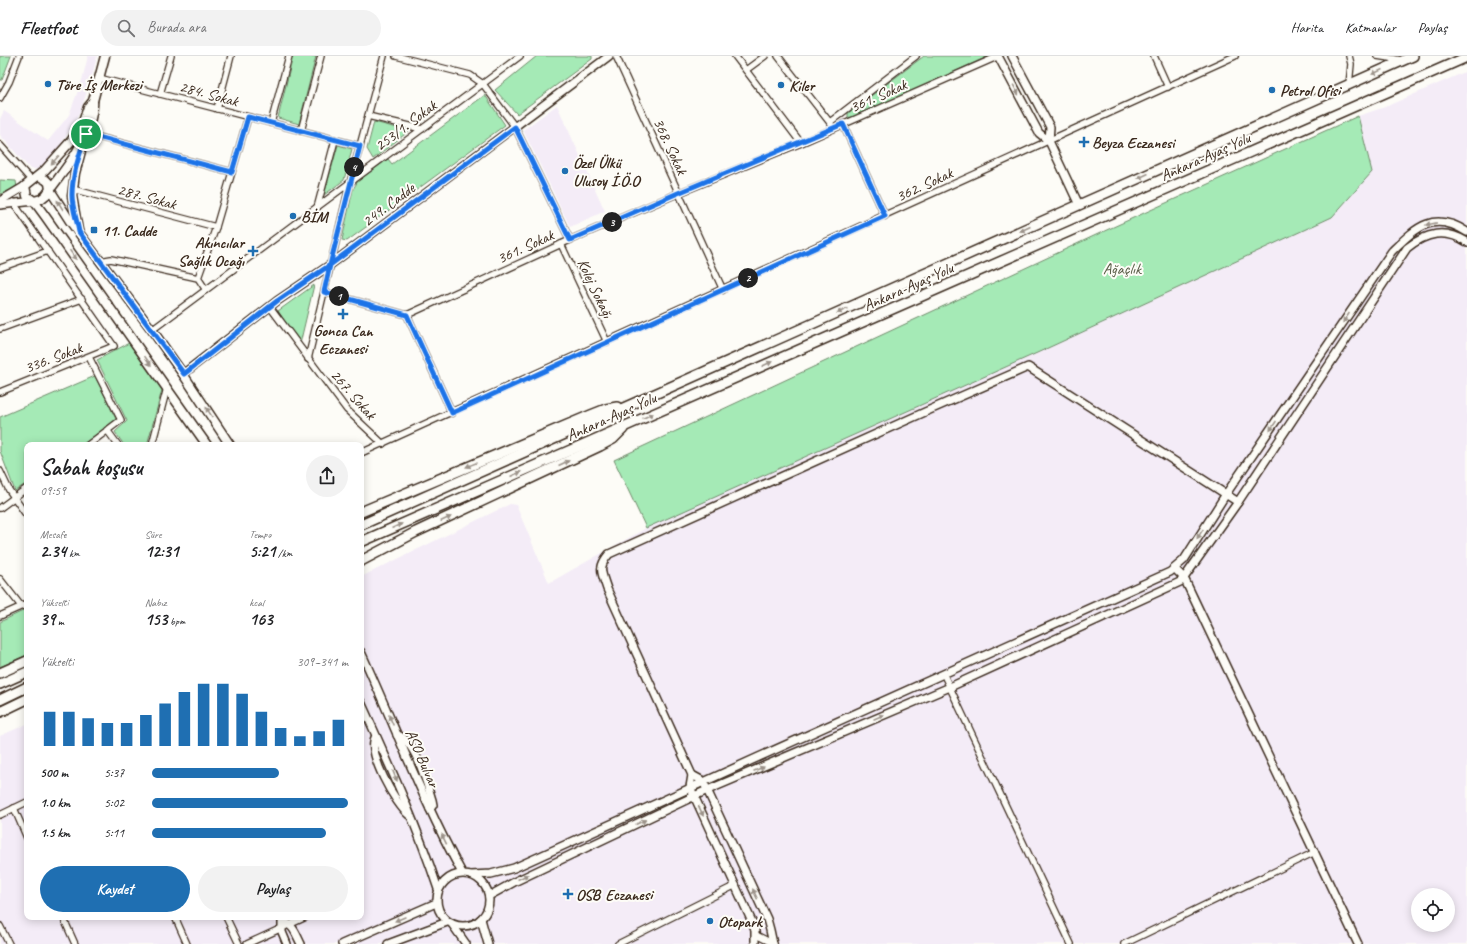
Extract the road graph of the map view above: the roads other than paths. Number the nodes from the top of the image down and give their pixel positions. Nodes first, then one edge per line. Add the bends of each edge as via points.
1 (19, 56) edge
2 (105, 56) edge
3 (171, 56) edge
4 (231, 56) edge
5 (289, 56) edge
6 (321, 56) edge
7 (384, 56) edge
8 (396, 56) edge
9 (520, 56) edge
10 (609, 56) edge
11 (616, 56) edge
12 (735, 56) edge
13 (765, 56) edge
14 (778, 56) edge
15 (916, 56) edge
16 (999, 56) edge
17 (1012, 56) edge
18 (1154, 56) edge
19 (1235, 56) edge
20 (1349, 56) edge
21 (1378, 56) edge
22 (1413, 56) edge
23 (1467, 58) edge
24 (1402, 61) junction
25 (746, 70) junction
26 (99, 78) junction
27 (483, 84) junction
28 (1349, 84) junction
29 (1168, 87) junction
30 (160, 94) junction
31 (0, 98) edge
32 (93, 101) junction
33 (217, 109) junction
34 (368, 116) junction
35 (248, 117) junction
36 (830, 122) junction
37 (271, 123) junction
38 (843, 124) junction
39 (515, 127) junction
40 (834, 128) junction
41 (422, 129) junction
42 (301, 131) junction
43 (86, 134) junction
44 (335, 140) junction
45 (1050, 141) junction
46 (801, 143) junction
47 (0, 145) edge
48 (360, 146) junction
49 (232, 172) junction
50 (39, 176) junction
51 (31, 180) junction
52 (350, 183) junction
53 (25, 186) junction
54 (72, 189) junction
55 (50, 190) junction
56 (678, 193) junction
57 (0, 201) edge
58 (34, 201) junction
59 (13, 202) junction
60 (0, 205) edge
61 (1080, 205) junction
62 (317, 208) junction
63 (885, 216) junction
64 (216, 227) junction
65 (79, 232) junction
66 (1467, 232) edge
67 (570, 240) junction
68 (1467, 242) edge
69 (561, 244) junction
70 (48, 251) junction
71 (100, 261) junction
72 (330, 265) junction
73 (0, 268) edge
74 (198, 278) junction
75 (206, 290) junction
76 (723, 290) junction
77 (324, 292) junction
78 (82, 299) junction
79 (270, 307) junction
80 (407, 315) junction
81 (0, 329) edge
82 (152, 330) junction
83 (607, 342) junction
84 (89, 357) junction
85 (308, 359) junction
86 (184, 374) junction
87 (167, 387) junction
88 (0, 392) edge
89 (625, 408) junction
90 (452, 413) junction
91 (627, 425) junction
92 (107, 430) junction
93 (92, 442) edge
94 (116, 442) edge
95 (153, 442) edge
96 (205, 442) edge
97 (228, 442) edge
98 (383, 444) junction
99 (364, 452) edge
100 (0, 471) edge
101 (24, 490) edge
102 (1226, 494) junction
103 (14, 497) junction
104 (1238, 502) junction
105 (0, 508) edge
106 (364, 511) edge
107 (24, 512) edge
108 (364, 524) edge
109 (364, 541) edge
110 (365, 557) edge
111 (1175, 568) junction
112 (1184, 578) junction
113 (0, 579) edge
114 (24, 605) edge
115 (0, 616) edge
116 (364, 659) edge
117 (24, 662) edge
118 (0, 673) edge
119 (24, 673) edge
120 (944, 675) junction
121 (0, 684) edge
122 (950, 687) junction
123 (24, 688) edge
124 (0, 700) edge
125 (24, 700) edge
126 (364, 709) edge
127 (0, 712) edge
128 (692, 775) junction
129 (703, 781) junction
130 (690, 788) junction
131 (708, 791) junction
132 (694, 797) junction
133 (24, 803) edge
134 (14, 808) junction
135 (0, 815) edge
136 (24, 831) edge
137 (1315, 852) junction
138 (462, 873) junction
139 (471, 875) junction
140 (736, 885) junction
141 (438, 890) junction
142 (489, 896) junction
143 (436, 903) junction
144 (481, 919) junction
145 (64, 920) edge
146 (176, 920) edge
147 (227, 920) edge
148 (299, 920) edge
149 (281, 922) edge
150 (450, 923) junction
151 (290, 924) junction
152 (0, 926) edge
153 (756, 935) junction
154 (773, 943) edge
155 (8, 944) edge
156 (75, 944) edge
157 (187, 944) edge
158 (239, 944) edge
159 (247, 944) edge
160 (287, 944) edge
161 (300, 944) edge
162 (342, 944) edge
163 (388, 944) edge
164 (466, 944) edge
165 (488, 944) edge
166 (618, 944) edge
167 (755, 944) edge
168 (1071, 944) edge
169 (1124, 944) edge
170 (1358, 944) edge

1 - 31 street
2 - 26 main road
3 - 30 street
4 - 33 street
5 - 37 street
6 - 42 street
7 - 34 street
8 - 27 street via 470,75
9 - 27 street, 253/1. Sokak
10 - 39 street, 249. Cadde
11 - 56 street, 368. Sokak
12 - 25 street
13 - 25 street
14 - 36 street
15 - 36 street
16 - 38 street, 361. Sokak
16 -> 45 street via 1039,134
17 - 45 street via 1050,127
18 - 29 street
19 - 29 street, 362. Sokak
20 - 28 street
21 - 24 street
22 - 24 highway, Ankara-Ayaş Yolu
91 -> 23 highway, Ankara-Ayaş Yolu
24 -> 28 highway, Ankara-Ayaş Yolu
25 - 46 street
26 - 30 street, 284. Sokak
26 - 32 main road
27 - 39 street, Kolej Sokağı
27 - 41 street, 253/1. Sokak
28 -> 61 highway, Ankara-Ayaş Yolu
29 - 45 street, 362. Sokak
30 - 33 street, 284. Sokak
32 - 43 main road via 94,108
32 -> 50 main road via 76,134
33 - 35 street, 284. Sokak
34 - 41 street
34 - 48 street
35 - 37 street, 284. Sokak
35 - 49 street
36 - 40 street
37 - 42 street, 284. Sokak
38 - 40 street, 361. Sokak
38 - 63 street
39 - 67 street, Kolej Sokağı
39 - 72 street, 249. Cadde
40 - 46 street, 361. Sokak
41 - 52 street, 253/1. Sokak
42 - 44 street, 284. Sokak
43 - 49 street
43 - 54 main road
43 - 55 main road via 70,165
44 - 48 street, 284. Sokak
44 - 62 street
45 - 61 street
45 - 63 street, 362. Sokak
46 - 56 street, 361. Sokak
47 - 51 street
48 - 52 street
49 - 64 street
50 - 51 main road
50 - 55 main road via 46,180
51 - 53 main road
52 - 62 street, 253/1. Sokak
52 - 72 street
53 - 57 street
53 - 58 main road via 27,196
54 - 64 street, 287. Sokak
54 - 65 main road
55 - 58 main road via 44,197
65 -> 55 main road
56 - 67 street, 361. Sokak
56 - 76 street, 368. Sokak
58 - 59 street
58 -> 87 main road
59 - 60 street
59 - 70 street
61 -> 89 highway, Ankara-Ayaş Yolu
62 - 75 street, 253/1. Sokak
63 - 76 street, 362. Sokak
64 - 74 street
65 - 71 main road
66 -> 102 street via 1447,222 1427,224 1413,230 1392,251
67 - 69 street, 361. Sokak
68 - 104 street via 1442,233 1428,235 1406,248
69 - 80 street, 361. Sokak
69 - 83 street, Kolej Sokağı
70 - 73 street
70 - 78 street
71 - 74 street via 111,259
71 - 82 main road
72 - 77 street
72 - 79 street, 249. Cadde
74 - 75 street
75 - 82 street, 253/1. Sokak
76 - 83 street, 362. Sokak
77 - 80 street
77 - 85 street
78 - 81 street
78 - 84 street, 336. Sokak via 114,346
79 - 85 street, 267. Sokak
79 - 86 street, 249. Cadde
80 - 90 street
82 - 86 main road
83 - 90 street, 362. Sokak
84 - 88 street, 336. Sokak
84 - 92 street via 121,420
85 - 98 street, 267. Sokak via 347,410
97 -> 86 main road
87 - 95 street
87 - 96 main road
89 -> 106 highway via 606,409
89 - 108 highway, Ankara-Ayaş Yolu
90 - 98 street, 362. Sokak
109 -> 91 highway, Ankara-Ayaş Yolu
110 -> 91 highway via 600,446 613,439
92 - 93 street
92 - 94 street
98 - 99 street, 362. Sokak
100 - 103 street
101 - 103 street
102 - 104 street
102 -> 111 street via 1184,560
102 - 128 street via 1028,366 609,554 601,569 607,589
103 - 105 street
103 - 107 street
104 - 112 street
111 - 112 street
111 - 120 street
112 - 122 street
112 - 137 street
113 - 114 street
114 - 115 street
138 -> 116 street, ASO Bulvar via 430,809
117 - 118 highway
119 - 121 highway
120 - 122 street
120 - 129 street
131 -> 122 street
122 - 168 street
123 - 124 highway
125 - 127 highway
126 -> 141 street, ASO Bulvar via 411,816
128 - 129 street
128 - 130 street
129 - 130 street
129 - 131 street
130 - 132 street
130 - 139 street via 514,868 491,874
131 - 132 street
154 -> 131 street via 767,919
132 -> 140 street
142 -> 132 street
133 - 134 street
134 - 135 street
134 - 136 street
137 - 169 street
137 - 170 street
138 - 139 street
138 - 141 street via 448,878
139 - 142 street via 483,882
140 - 153 street
140 - 166 street
141 - 143 street
142 - 144 street via 488,909
143 - 150 street via 442,917
143 -> 162 street
144 - 150 street via 467,926
144 - 165 street
145 - 156 street
146 - 157 street
147 - 158 street
148 - 151 street
149 - 151 street
149 - 159 street
149 - 160 street
150 - 163 street
150 - 164 street
151 - 161 street
152 - 155 street
153 - 154 street
153 - 167 street

